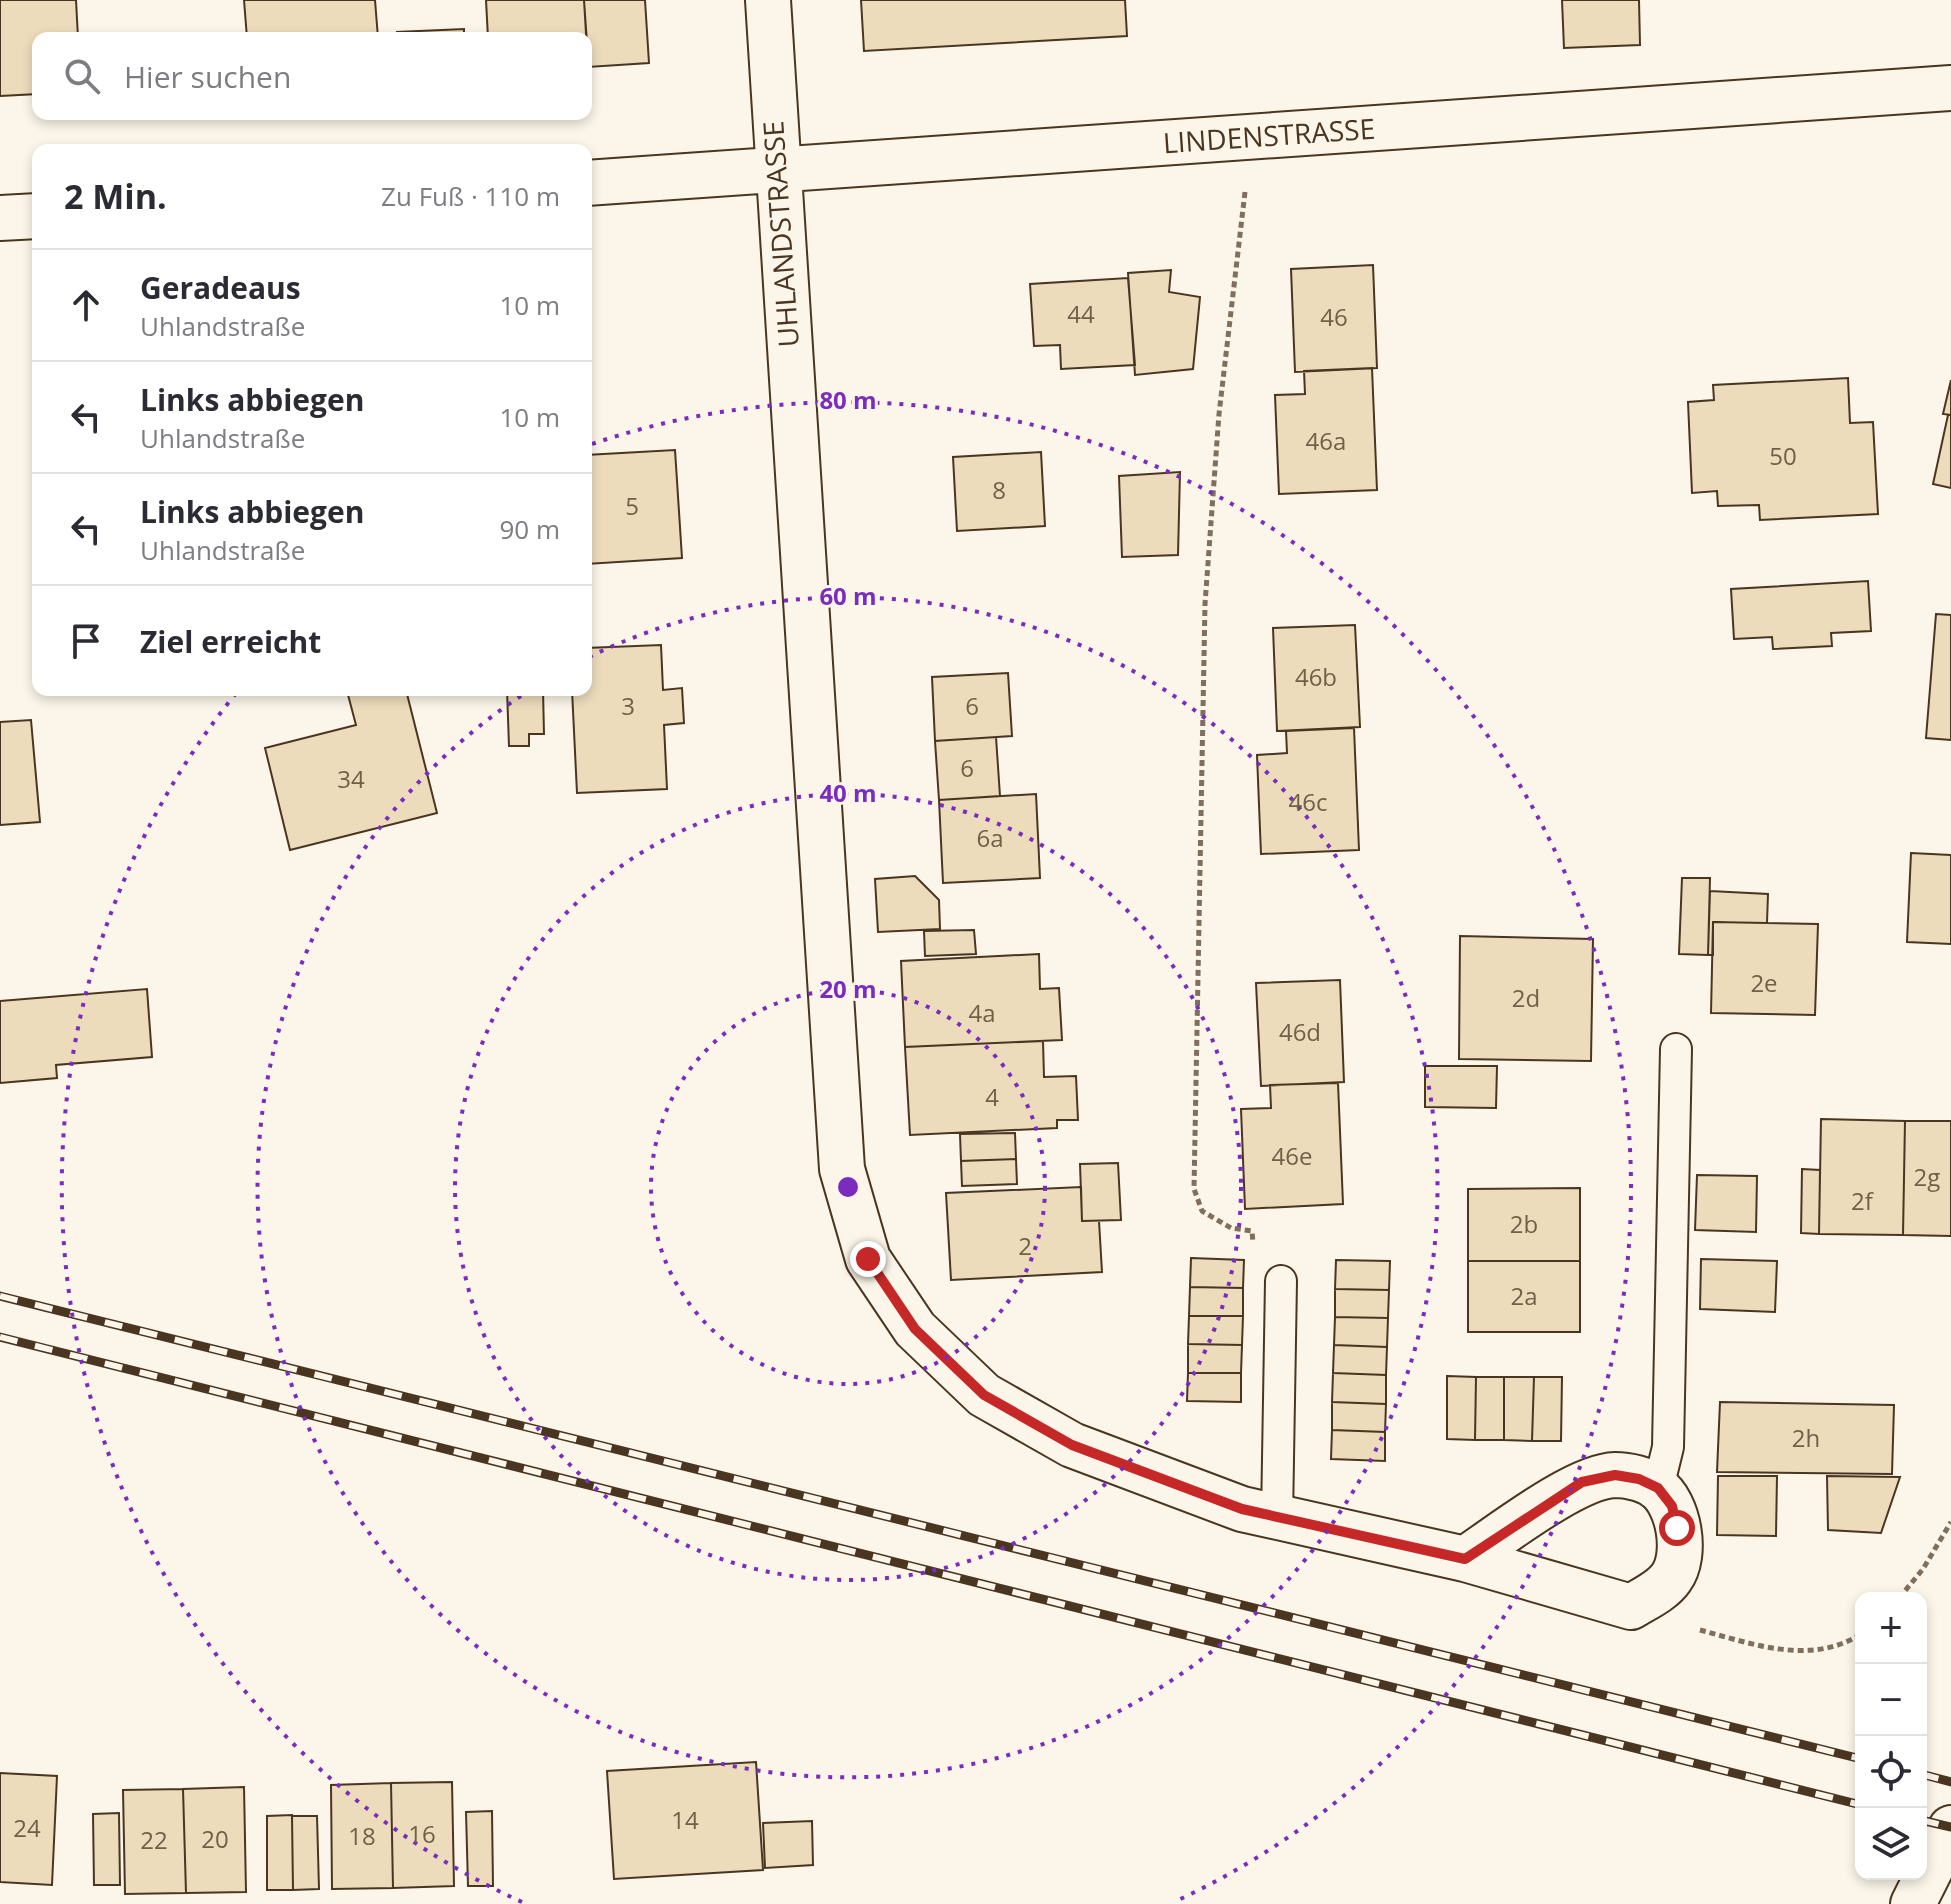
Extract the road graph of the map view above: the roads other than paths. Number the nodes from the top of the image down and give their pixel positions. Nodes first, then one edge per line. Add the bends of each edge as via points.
1 (768, 0) edge
2 (1951, 88) edge
3 (777, 171) junction
4 (592, 183) edge
5 (32, 216) edge
6 (0, 218) edge
7 (1676, 1049) dead end
8 (1281, 1281) road end
9 (1658, 1488) junction
10 (1277, 1518) junction
11 (1465, 1559) junction
12 (1951, 1828) edge
13 (1913, 1904) edge

1 - 3 street, UHLANDSTRASSE
2 - 3 street, LINDENSTRASSE
3 - 4 street, LINDENSTRASSE
3 - 10 street, UHLANDSTRASSE via 842,1169 868,1259 915,1329 984,1395 1072,1445
5 - 6 street
7 - 9 lane via 1668,1447
8 - 10 lane
9 - 11 street via 1615,1475 1582,1482
9 - 11 street, UHLANDSTRASSE via 1672,1506 1680,1553 1672,1578 1631,1607
10 - 11 street, UHLANDSTRASSE
12 - 13 street

